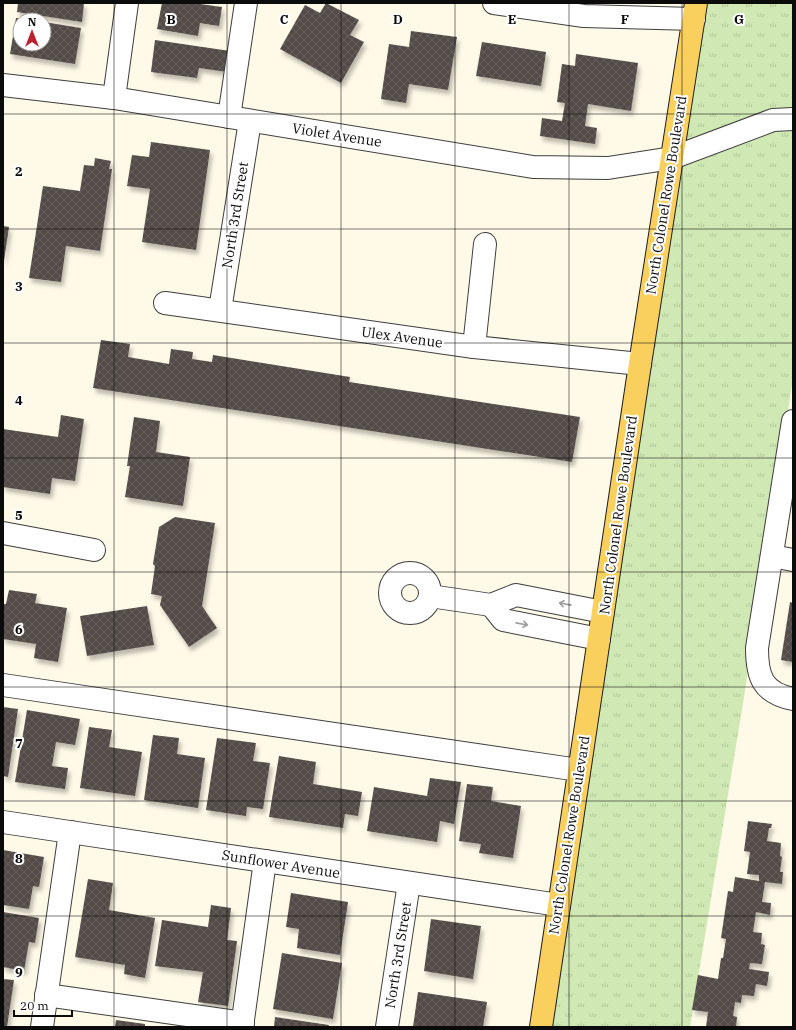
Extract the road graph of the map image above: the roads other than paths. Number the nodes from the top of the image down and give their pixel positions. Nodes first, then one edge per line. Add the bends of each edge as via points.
1 (127, 3) edge
2 (246, 3) edge
3 (494, 3) edge
4 (695, 11) edge
5 (3, 85) edge
6 (114, 98) junction
7 (229, 117) junction
8 (793, 119) edge
9 (250, 121) junction
10 (672, 158) junction
11 (485, 244) dead end
12 (165, 302) dead end
13 (220, 310) junction
14 (474, 347) junction
15 (640, 364) junction
16 (793, 424) edge
17 (3, 533) edge
18 (94, 550) dead end
19 (772, 556) junction
20 (793, 560) edge
21 (430, 596) dead end
22 (491, 605) junction
23 (603, 612) junction
24 (599, 639) junction
25 (3, 685) edge
26 (793, 699) edge
27 (579, 770) junction
28 (3, 822) edge
29 (70, 832) junction
30 (264, 861) junction
31 (409, 883) junction
32 (559, 905) junction
33 (46, 995) junction
34 (242, 1025) edge
35 (42, 1027) edge
36 (387, 1027) edge
37 (541, 1027) edge

1 - 6 street
2 - 7 street
3 - 4 street via 584,16
4 - 10 main road, North Colonel Rowe Boulevard
5 - 6 street, Violet Avenue
6 - 7 street, Violet Avenue
7 - 9 street, Violet Avenue
8 - 10 street, Violet Avenue via 774,120
9 - 10 street, Violet Avenue via 533,167 608,168
9 - 13 street, North 3rd Street
10 - 15 main road, North Colonel Rowe Boulevard
11 - 14 street
12 - 13 street, Ulex Avenue
13 - 14 street, Ulex Avenue
14 - 15 street, Ulex Avenue
15 - 23 main road, North Colonel Rowe Boulevard
16 - 19 street
17 - 18 street
19 - 20 street
19 - 26 street via 757,661 760,676 767,686 776,694
21 - 22 street
23 -> 22 street via 516,595
22 -> 24 street via 503,620
23 - 24 main road, North Colonel Rowe Boulevard
24 - 27 main road, North Colonel Rowe Boulevard
25 - 27 street
27 - 32 main road, North Colonel Rowe Boulevard
28 - 29 street, Sunflower Avenue
29 - 30 street, Sunflower Avenue
29 - 33 street
30 - 31 street, Sunflower Avenue
30 - 34 street
31 - 32 street, Sunflower Avenue
31 - 36 street, North 3rd Street
32 - 37 main road, North Colonel Rowe Boulevard
33 - 34 street
33 - 35 street

